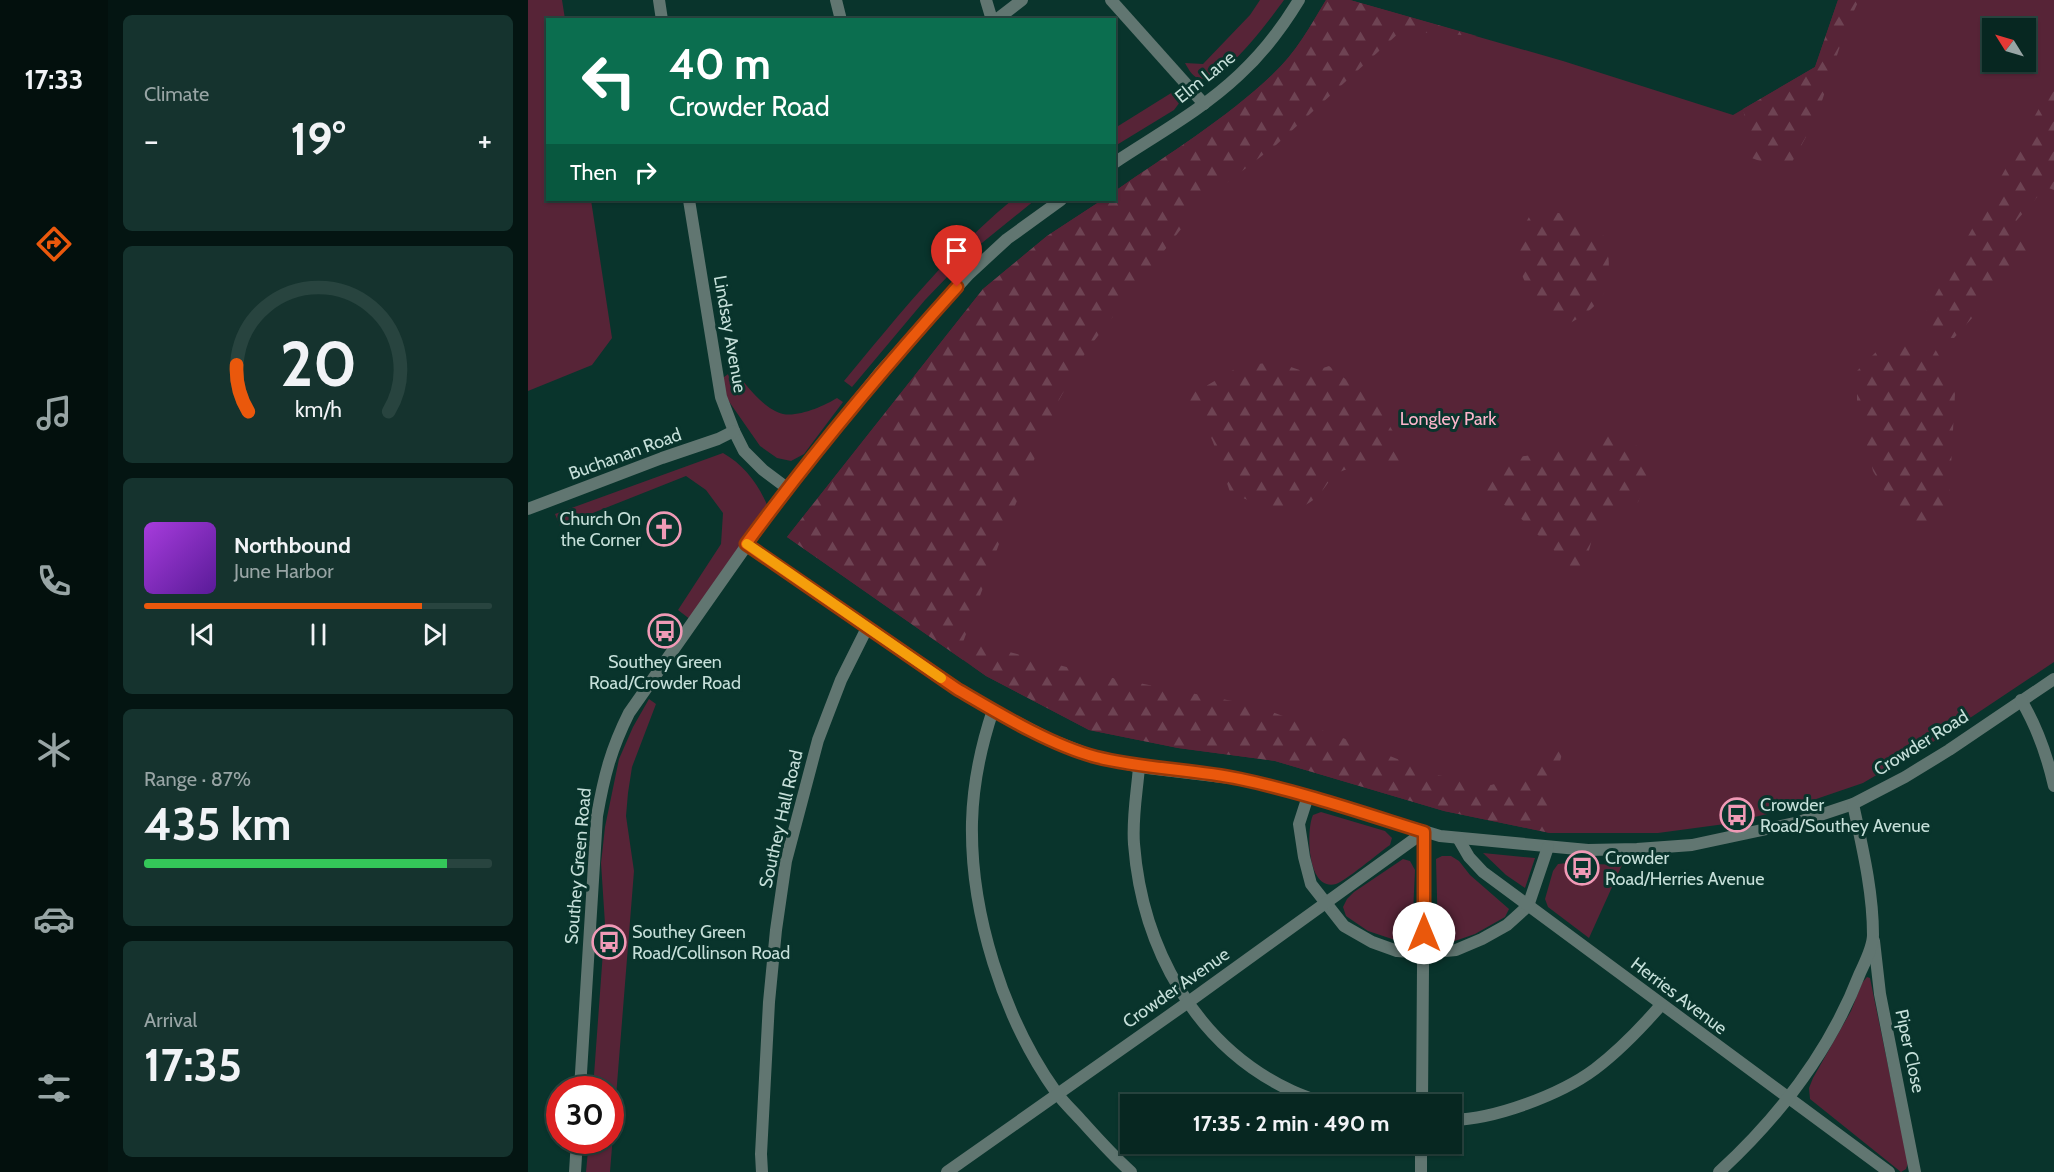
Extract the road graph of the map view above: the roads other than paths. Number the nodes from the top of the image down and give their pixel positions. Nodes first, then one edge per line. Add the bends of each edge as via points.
1 (659, 0) edge
2 (836, 0) edge
3 (986, 0) edge
4 (1022, 0) edge
5 (1111, 0) edge
6 (1299, 0) edge
7 (662, 18) edge
8 (840, 18) edge
9 (993, 18) edge
10 (997, 18) edge
11 (1204, 104) junction
12 (1116, 162) edge
13 (689, 201) edge
14 (1060, 201) edge
15 (734, 431) junction
16 (787, 488) junction
17 (528, 509) edge
18 (746, 544) junction
19 (867, 628) junction
20 (2054, 679) edge
21 (2021, 700) junction
22 (993, 710) junction
23 (1139, 766) junction
24 (2054, 786) edge
25 (1308, 796) junction
26 (1853, 804) junction
27 (1424, 832) junction
28 (1458, 838) junction
29 (1548, 847) junction
30 (1326, 903) junction
31 (1528, 906) junction
32 (1874, 937) junction
33 (1424, 953) junction
34 (1187, 1003) junction
35 (1661, 1005) junction
36 (581, 1076) edge
37 (1057, 1093) junction
38 (1299, 1094) edge
39 (1422, 1094) edge
40 (1789, 1099) junction
41 (1462, 1118) edge
42 (576, 1154) edge
43 (1422, 1154) edge
44 (575, 1172) edge
45 (762, 1172) edge
46 (947, 1172) edge
47 (1131, 1172) edge
48 (1421, 1172) edge
49 (1719, 1172) edge
50 (1889, 1172) edge
51 (1915, 1172) edge

1 - 7 street
2 - 8 street
3 - 9 street
4 - 10 street
5 - 11 street
6 - 11 street, Elm Lane via 1264,50
11 - 12 street, Elm Lane
13 - 15 street, Lindsay Avenue via 721,397
14 - 16 street via 1007,239 969,274 881,371
15 - 16 street, Lindsay Avenue via 744,451
15 - 17 street, Buchanan Road
16 - 18 street
18 - 19 street, Crowder Road
18 - 36 street, Southey Green Road via 644,688 629,713 603,777 595,837
19 - 22 street, Crowder Road
19 - 45 street, Southey Hall Road via 818,740 786,861 769,1002
20 - 21 street, Crowder Road
21 - 24 street via 2035,724
21 - 26 street, Crowder Road via 1949,750
22 - 23 street, Crowder Road via 1083,752
22 - 37 street via 975,783 972,822 977,897 1015,1018
23 - 25 street, Crowder Road via 1239,779
23 - 34 street via 1134,843 1140,888 1155,940
25 - 27 street, Crowder Road
25 - 30 street via 1299,824 1304,857 1311,884
26 - 29 street, Crowder Road via 1800,822 1692,845
26 - 32 street, Piper Close via 1867,871
27 - 28 street, Crowder Road
27 - 30 street, Crowder Avenue
27 - 33 street
28 - 29 street, Crowder Road
28 - 31 street, Herries Avenue via 1483,872
29 - 31 street
30 - 33 street via 1344,926 1372,942 1397,951
30 - 34 street, Crowder Avenue
31 - 33 street via 1507,925 1482,939 1456,950
31 - 35 street, Herries Avenue
32 - 40 street via 1849,1002
32 - 51 street, Piper Close via 1880,994
33 - 39 street
34 - 37 street, Crowder Avenue
34 - 38 street via 1226,1047 1257,1071
35 - 40 street, Herries Avenue
35 - 41 street via 1633,1036 1593,1070 1551,1093 1505,1111
37 - 46 street, Crowder Avenue
37 - 47 street
40 - 49 street
40 - 50 street, Herries Avenue
42 - 44 street
43 - 48 street

